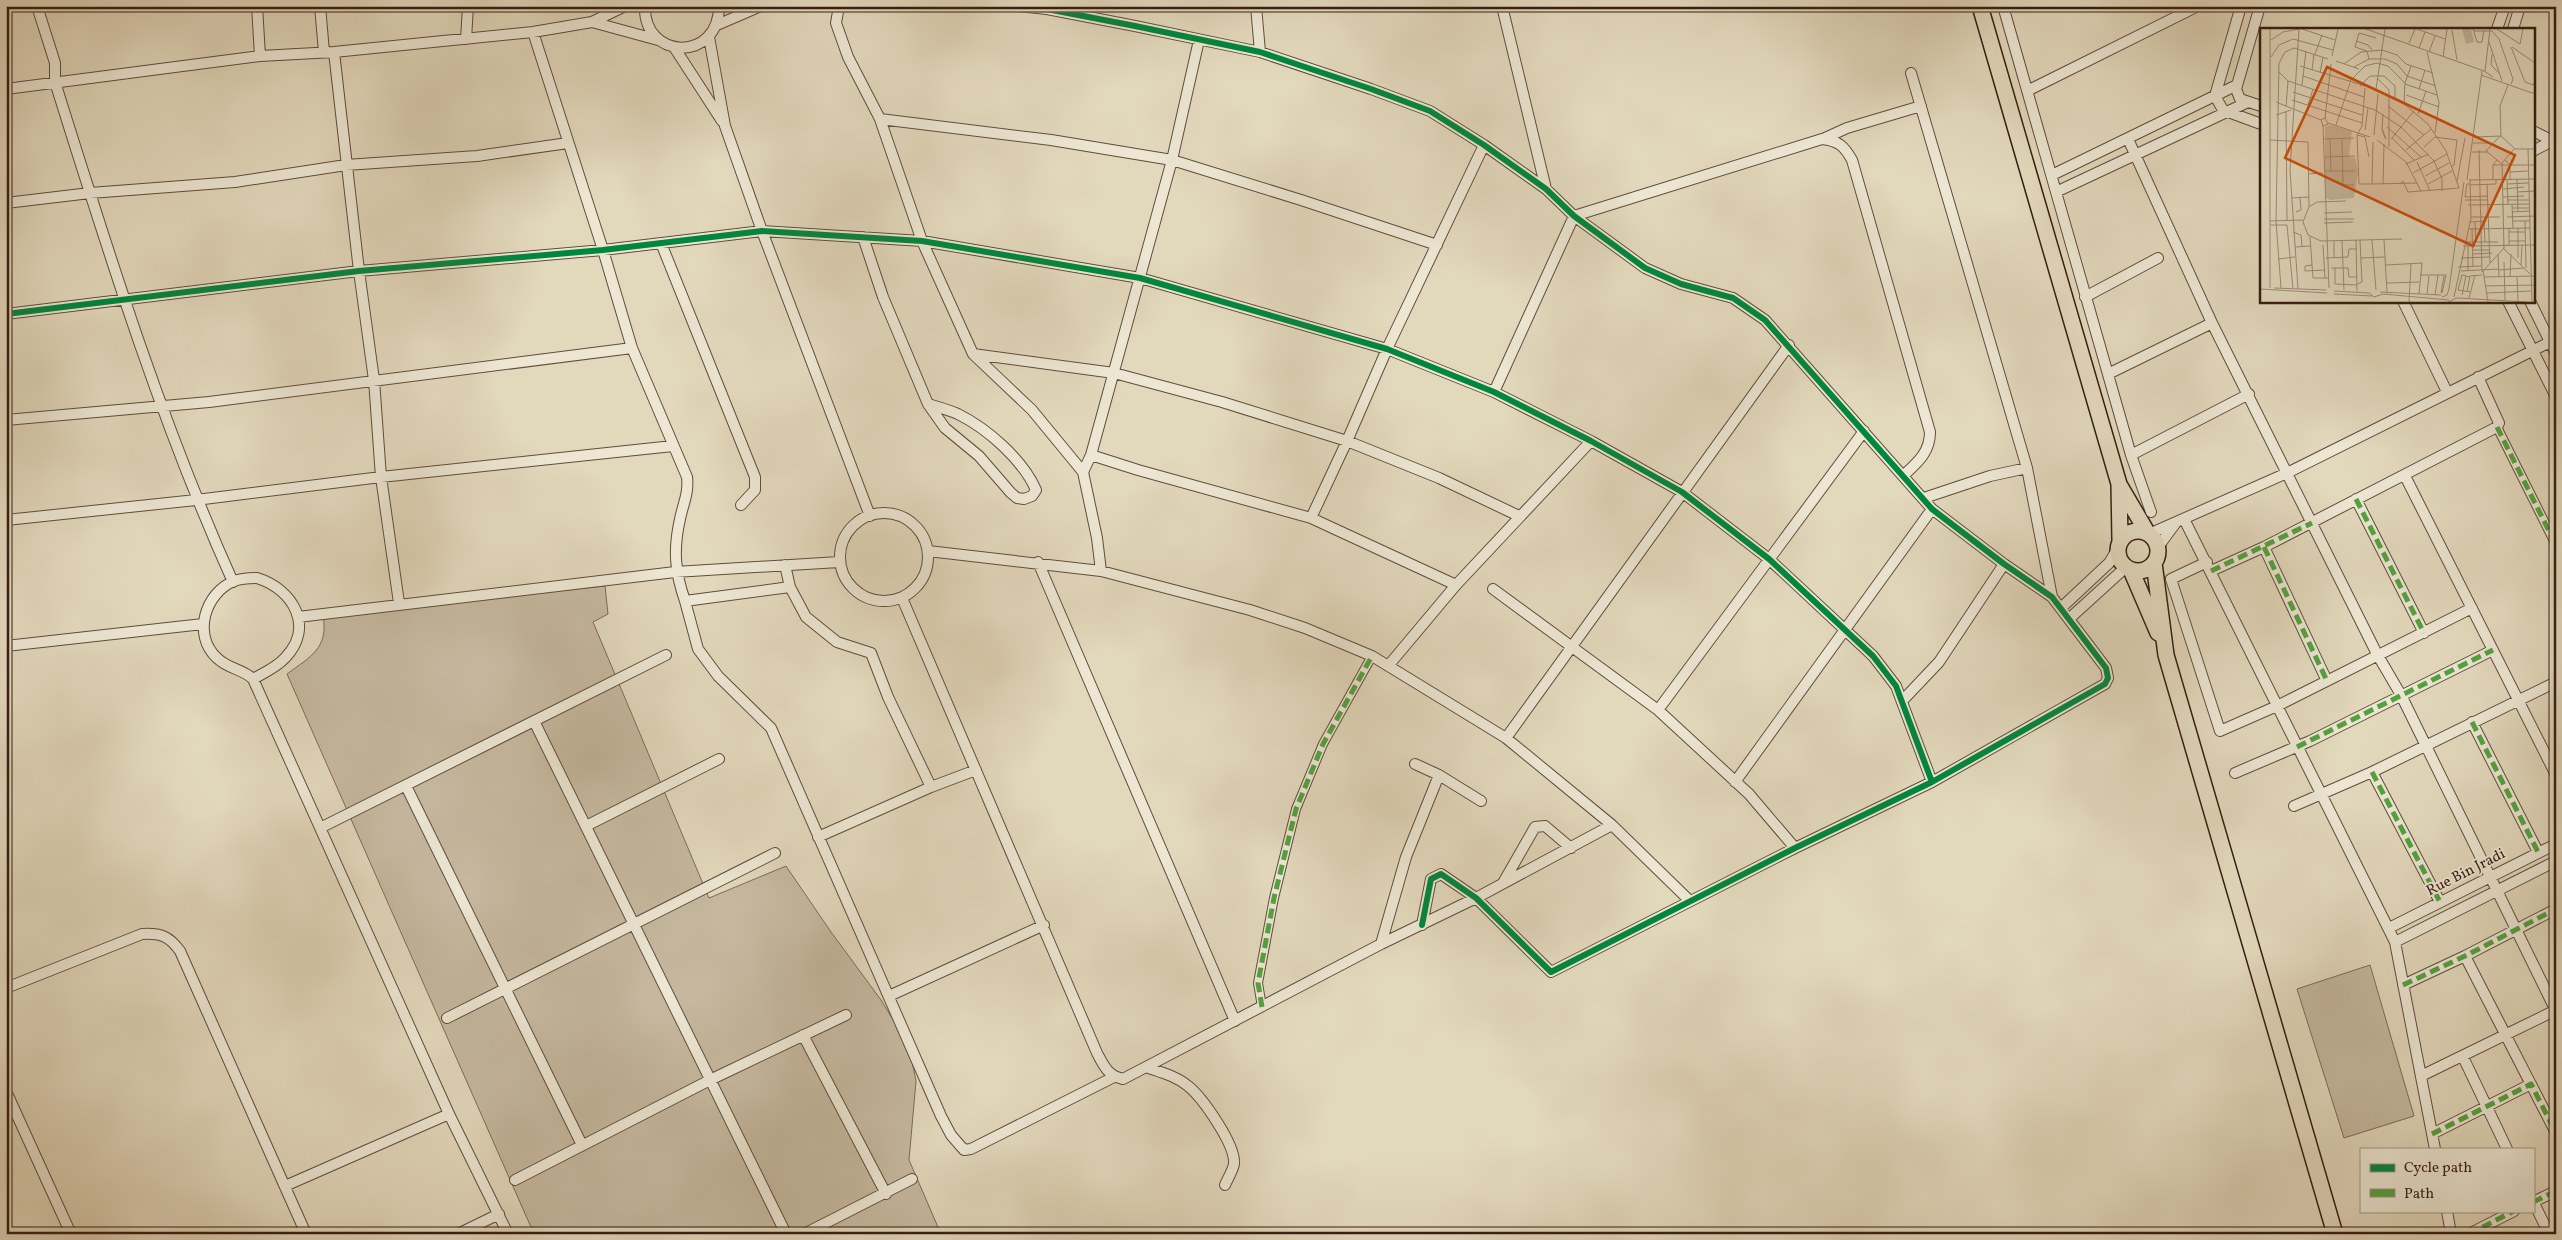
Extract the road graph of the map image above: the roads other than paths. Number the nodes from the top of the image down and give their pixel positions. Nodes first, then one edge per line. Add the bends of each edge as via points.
1 (37, 6) edge
2 (257, 6) edge
3 (320, 6) edge
4 (468, 6) edge
5 (625, 6) edge
6 (645, 6) edge
7 (719, 6) edge
8 (761, 6) edge
9 (838, 6) edge
10 (1018, 6) edge
11 (1256, 6) edge
12 (1502, 6) edge
13 (1980, 6) edge
14 (2198, 6) edge
15 (2241, 6) edge
16 (2260, 6) edge
17 (2505, 6) edge
18 (2520, 6) edge
19 (2006, 7) edge
20 (1047, 8) edge
21 (592, 22) junction
22 (717, 25) junction
23 (2498, 28) edge
24 (2512, 28) edge
25 (532, 32) junction
26 (709, 37) junction
27 (466, 39) junction
28 (1199, 40) junction
29 (660, 41) junction
30 (674, 47) junction
31 (329, 52) junction
32 (1260, 52) junction
33 (260, 56) junction
34 (1911, 73) dead end
35 (55, 82) junction
36 (2237, 85) junction
37 (6, 89) edge
38 (2029, 90) junction
39 (2216, 96) junction
40 (2248, 102) junction
41 (1921, 106) junction
42 (2260, 106) edge
43 (2227, 112) junction
44 (880, 119) junction
45 (2260, 124) edge
46 (725, 126) junction
47 (2534, 132) edge
48 (1822, 139) junction
49 (2128, 139) junction
50 (2555, 142) edge
51 (568, 143) junction
52 (1484, 145) junction
53 (2534, 150) edge
54 (2135, 154) junction
55 (1172, 160) junction
56 (346, 164) junction
57 (2052, 175) junction
58 (1546, 190) junction
59 (2056, 192) junction
60 (90, 193) junction
61 (6, 203) edge
62 (1574, 216) junction
63 (762, 231) junction
64 (863, 237) junction
65 (922, 241) junction
66 (661, 243) junction
67 (1437, 246) junction
68 (603, 250) junction
69 (2158, 258) dead end
70 (359, 271) junction
71 (1140, 278) junction
72 (2085, 297) junction
73 (124, 300) junction
74 (2403, 302) edge
75 (2508, 302) edge
76 (2531, 302) edge
77 (6, 314) edge
78 (2212, 323) junction
79 (2553, 340) edge
80 (1789, 345) junction
81 (632, 348) junction
82 (1387, 349) junction
83 (2532, 350) junction
84 (973, 354) junction
85 (2556, 354) edge
86 (1114, 373) junction
87 (2108, 374) junction
88 (2478, 377) junction
89 (374, 380) junction
90 (1494, 392) junction
91 (2447, 392) junction
92 (2249, 394) junction
93 (2556, 397) edge
94 (928, 404) junction
95 (161, 405) junction
96 (6, 420) edge
97 (2497, 427) junction
98 (1864, 431) junction
99 (1591, 441) junction
100 (1348, 442) junction
101 (673, 446) junction
102 (1090, 455) junction
103 (2131, 455) junction
104 (2027, 468) junction
105 (1082, 472) junction
106 (2287, 473) junction
107 (1904, 475) junction
108 (2405, 476) junction
109 (381, 477) junction
110 (2119, 484) junction
111 (1682, 492) junction
112 (1924, 498) junction
113 (2356, 499) junction
114 (196, 500) junction
115 (741, 505) dead end
116 (1932, 509) junction
117 (2152, 512) dead end
118 (870, 516) junction
119 (1519, 516) junction
120 (1311, 518) junction
121 (6, 520) edge
122 (2180, 521) junction
123 (2312, 523) junction
124 (2151, 538) junction
125 (2119, 545) junction
126 (2556, 545) edge
127 (2264, 548) junction
128 (928, 551) junction
129 (1769, 559) junction
130 (839, 562) junction
131 (1038, 562) junction
132 (2154, 563) junction
133 (2004, 564) junction
134 (785, 565) junction
135 (2209, 567) junction
136 (2128, 568) junction
137 (1101, 571) junction
138 (675, 572) junction
139 (233, 582) junction
140 (1456, 584) junction
141 (790, 587) junction
142 (1493, 589) dead end
143 (2052, 597) junction
144 (902, 598) junction
145 (685, 601) junction
146 (399, 603) junction
147 (2062, 607) junction
148 (2472, 608) junction
149 (298, 617) junction
150 (2070, 618) junction
151 (203, 624) junction
152 (1845, 628) junction
153 (2424, 632) junction
154 (2163, 644) junction
155 (6, 646) edge
156 (1573, 646) junction
157 (2493, 650) junction
158 (2377, 654) junction
159 (666, 655) dead end
160 (1372, 656) junction
161 (1388, 666) junction
162 (253, 679) junction
163 (2327, 681) junction
164 (2556, 682) edge
165 (2401, 695) junction
166 (1902, 700) junction
167 (2518, 700) junction
168 (2277, 706) junction
169 (1658, 710) junction
170 (534, 721) junction
171 (2472, 722) junction
172 (1506, 738) junction
173 (2425, 746) junction
174 (2297, 747) junction
175 (719, 759) dead end
176 (1415, 764) dead end
177 (976, 770) junction
178 (2372, 772) junction
179 (2235, 773) dead end
180 (1439, 774) junction
181 (2556, 775) edge
182 (1735, 782) junction
183 (1932, 782) junction
184 (406, 786) junction
185 (931, 787) junction
186 (2321, 793) junction
187 (1481, 801) dead end
188 (2294, 806) dead end
189 (1612, 825) junction
190 (586, 826) junction
191 (322, 828) junction
192 (818, 837) junction
193 (2556, 844) edge
194 (1571, 848) junction
195 (1795, 848) junction
196 (2538, 852) junction
197 (775, 853) dead end
198 (2556, 861) edge
199 (2490, 877) junction
200 (1502, 884) junction
201 (2497, 892) junction
202 (1476, 898) junction
203 (1690, 901) junction
204 (2440, 902) junction
205 (2556, 909) edge
206 (635, 924) junction
207 (1044, 925) junction
208 (1422, 925) junction
209 (2389, 928) junction
210 (2516, 930) junction
211 (2395, 942) junction
212 (1381, 944) junction
213 (2466, 956) junction
214 (2404, 985) junction
215 (6, 988) edge
216 (506, 989) junction
217 (890, 996) junction
218 (1262, 1007) junction
219 (2556, 1010) edge
220 (846, 1015) dead end
221 (447, 1018) dead end
222 (1235, 1021) junction
223 (803, 1035) junction
224 (2506, 1035) junction
225 (2463, 1057) junction
226 (1146, 1067) junction
227 (2421, 1076) junction
228 (1114, 1077) junction
229 (712, 1079) junction
230 (2531, 1084) junction
231 (6, 1091) edge
232 (2486, 1107) junction
233 (449, 1114) junction
234 (2556, 1133) edge
235 (2432, 1134) junction
236 (582, 1145) junction
237 (2435, 1148) edge
238 (2506, 1148) edge
239 (912, 1179) dead end
240 (516, 1180) dead end
241 (1226, 1185) dead end
242 (285, 1186) junction
243 (2556, 1191) edge
244 (886, 1194) junction
245 (2534, 1202) edge
246 (2534, 1204) edge
247 (2447, 1212) edge
248 (2512, 1212) edge
249 (499, 1214) junction
250 (71, 1234) edge
251 (306, 1234) edge
252 (458, 1234) edge
253 (508, 1234) edge
254 (786, 1234) edge
255 (804, 1234) edge
256 (2335, 1234) edge
257 (2451, 1234) edge
258 (2469, 1234) edge
259 (2549, 1234) edge

1 - 35 street via 54,63
2 - 33 street
3 - 31 street
4 - 27 street
5 - 21 street
6 - 29 street via 647,23
7 - 22 street
8 - 22 street
9 - 44 street via 836,23 848,57
10 - 20 street
11 - 32 street
12 - 58 street
13 - 110 main road
14 - 38 street
15 - 39 street
16 - 36 street
17 - 23 street
18 - 24 street
19 - 38 street
20 - 28 street
21 - 25 street
21 - 29 street
22 - 26 street
25 - 27 street
25 - 51 street
26 - 30 street via 689,47
26 - 46 street
27 - 31 street
28 - 32 street
28 - 55 street
29 - 30 street
30 - 46 street
31 - 33 street
31 - 56 street
32 - 52 street via 1430,111
33 - 35 street
34 - 41 street
35 - 37 street
35 - 60 street
36 - 39 street
36 - 40 street via 2238,97
38 - 57 street
39 - 43 street via 2221,108
39 - 49 street
40 - 42 street
40 - 43 street
41 - 48 street
41 - 104 street
43 - 45 street
43 - 54 street
44 - 55 street via 1032,137
44 - 65 street
46 - 63 street
47 - 50 street
48 - 62 street
48 - 107 street via 1836,141 1852,160 1930,432 1930,444 1924,455
49 - 54 street
49 - 57 street
50 - 53 street
51 - 56 street via 477,156
51 - 68 street
52 - 58 street
52 - 67 street
54 - 59 street
54 - 78 street
55 - 67 street
55 - 71 street
56 - 60 street via 235,182
56 - 70 street
57 - 59 street
58 - 62 street
59 - 72 street
60 - 61 street
60 - 73 street
62 - 80 street via 1661,277 1733,298 1765,320
62 - 90 street
63 - 64 street
63 - 66 street
63 - 118 street
64 - 65 street
64 - 94 street via 883,297
65 - 71 street
65 - 84 street
66 - 68 street
66 - 115 street via 755,477 755,490
67 - 82 street
68 - 70 street
68 - 81 street
69 - 72 street
70 - 73 street
70 - 89 street
71 - 82 street
71 - 86 street
72 - 87 street
73 - 77 street
73 - 95 street
74 - 91 street
75 - 83 street
76 - 79 street
78 - 87 street
78 - 92 street
79 - 83 street
79 - 85 street
80 - 98 street
80 - 111 street
81 - 89 street
81 - 101 street
82 - 90 street
82 - 100 street
83 - 88 street
83 - 93 street
84 - 86 street
84 - 105 street via 1032,410
86 - 100 street via 1222,402
86 - 102 street
87 - 103 street
88 - 91 street
88 - 97 street via 2499,423
89 - 95 street via 209,402
89 - 109 street
90 - 99 street
91 - 106 street
92 - 103 street
92 - 106 street
94 - 94 street via 945,428 980,456 1011,493 1017,498 1032,496 1036,490 1032,482 1005,449 958,414
95 - 96 street
95 - 114 street
97 - 108 street
97 - 126 street
98 - 107 street
98 - 129 street
99 - 111 street
99 - 119 street
100 - 119 street via 1439,478
100 - 120 street
101 - 109 street
101 - 138 street via 687,477 688,490 677,533
102 - 105 street
102 - 120 street
103 - 117 street
104 - 112 street via 1990,476
104 - 143 street
105 - 137 street
106 - 122 street
106 - 123 street
107 - 112 street
108 - 113 street
108 - 148 street
109 - 114 street
109 - 146 street
110 - 124 main road
110 - 125 main road
111 - 129 street
111 - 156 street
112 - 116 street
113 - 123 street
113 - 153 street
114 - 121 street
114 - 139 street
116 - 133 street
116 - 152 street
118 - 128 street via 887,513 902,516 924,537
118 - 130 street via 850,529 843,540
119 - 140 street
120 - 140 street
122 - 124 street
122 - 124 street
122 - 135 street
123 - 127 street
123 - 158 street
124 - 125 main road via 2132,531
124 - 132 main road via 2158,555
125 - 136 main road via 2121,562
125 - 147 street via 2109,563
127 - 135 street
127 - 163 street
128 - 131 street
128 - 144 street via 928,566 923,579
129 - 152 street
129 - 169 street
130 - 134 street
130 - 144 street via 846,581 857,593 879,601
131 - 137 street
131 - 222 street
132 - 136 main road via 2139,571
132 - 154 main road
133 - 143 street
133 - 166 street via 1939,662
134 - 138 street
134 - 141 street
135 - 168 street
135 - 168 street via 2171,579 2217,728 2225,730
136 - 150 street
136 - 154 main road
137 - 160 street via 1250,610 1305,628
138 - 145 street
138 - 146 street
139 - 149 street via 257,578 271,582 292,601
139 - 151 street via 216,594 207,608
140 - 161 street
141 - 145 street
141 - 185 street via 806,617 837,642 871,653
142 - 156 street
143 - 147 street
144 - 177 street
145 - 192 street via 698,650 718,676 771,728
146 - 149 street
147 - 150 street
148 - 153 street
148 - 157 street
149 - 162 street via 297,638 292,649 276,666
150 - 183 street via 2106,668 2108,678 2105,684
151 - 155 street
151 - 162 street via 206,642 215,657
152 - 166 street via 1886,671
152 - 182 street
153 - 158 street
154 - 256 main road
156 - 169 street
156 - 172 street
157 - 165 street
157 - 167 street
158 - 163 street
158 - 165 street
159 - 170 street
160 - 161 street
160 - 218 street via 1323,744 1296,809 1274,898 1258,983
161 - 172 street
162 - 191 street
163 - 168 street
164 - 167 street
165 - 173 street
165 - 174 street
166 - 183 street
167 - 171 street
167 - 181 street
168 - 174 street
169 - 182 street
170 - 184 street
170 - 190 street
171 - 173 street
171 - 196 street
172 - 189 street
173 - 178 street
173 - 199 street
174 - 179 street
174 - 186 street
175 - 190 street
176 - 180 street
177 - 185 street
177 - 207 street
178 - 186 street
178 - 204 street
180 - 187 street
180 - 212 street via 1406,857
182 - 195 street
183 - 195 street
184 - 191 street
184 - 216 street
185 - 192 street
186 - 188 street
186 - 209 street
189 - 194 street
189 - 203 street
190 - 206 street
191 - 233 street
192 - 217 street
193 - 196 street, Rue Bin Jradi
194 - 200 street
194 - 200 street via 1545,826 1535,827
195 - 203 street
196 - 199 street, Rue Bin Jradi
197 - 206 street
198 - 201 street, Rue Bin Jradi
199 - 201 street
199 - 204 street, Rue Bin Jradi
200 - 202 street
201 - 210 street
201 - 211 street, Rue Bin Jradi
202 - 203 street via 1551,972
202 - 208 street
202 - 208 street via 1437,874 1431,878
204 - 209 street, Rue Bin Jradi
205 - 210 street
206 - 216 street
206 - 229 street
207 - 217 street
207 - 228 street via 1097,1053
208 - 212 street
209 - 211 street
210 - 213 street
210 - 219 street
211 - 214 street
212 - 218 street
213 - 214 street
213 - 224 street
214 - 227 street
215 - 242 street via 142,934 165,935 180,951
216 - 221 street
216 - 236 street
217 - 228 street via 941,1116 964,1150 1002,1135
218 - 222 street
219 - 224 street
220 - 223 street
222 - 226 street
223 - 229 street
223 - 244 street
224 - 225 street
224 - 230 street
225 - 227 street
225 - 232 street
226 - 228 street via 1123,1079
226 - 241 street via 1189,1086 1222,1128 1231,1146 1234,1163
227 - 235 street
229 - 236 street
229 - 254 street
230 - 232 street
230 - 234 street
231 - 250 street
232 - 235 street
232 - 238 street
233 - 242 street
233 - 249 street
235 - 237 street
236 - 240 street
239 - 244 street
242 - 251 street
243 - 245 street
244 - 255 street
246 - 259 street
247 - 257 street
248 - 258 street
249 - 252 street
249 - 253 street

